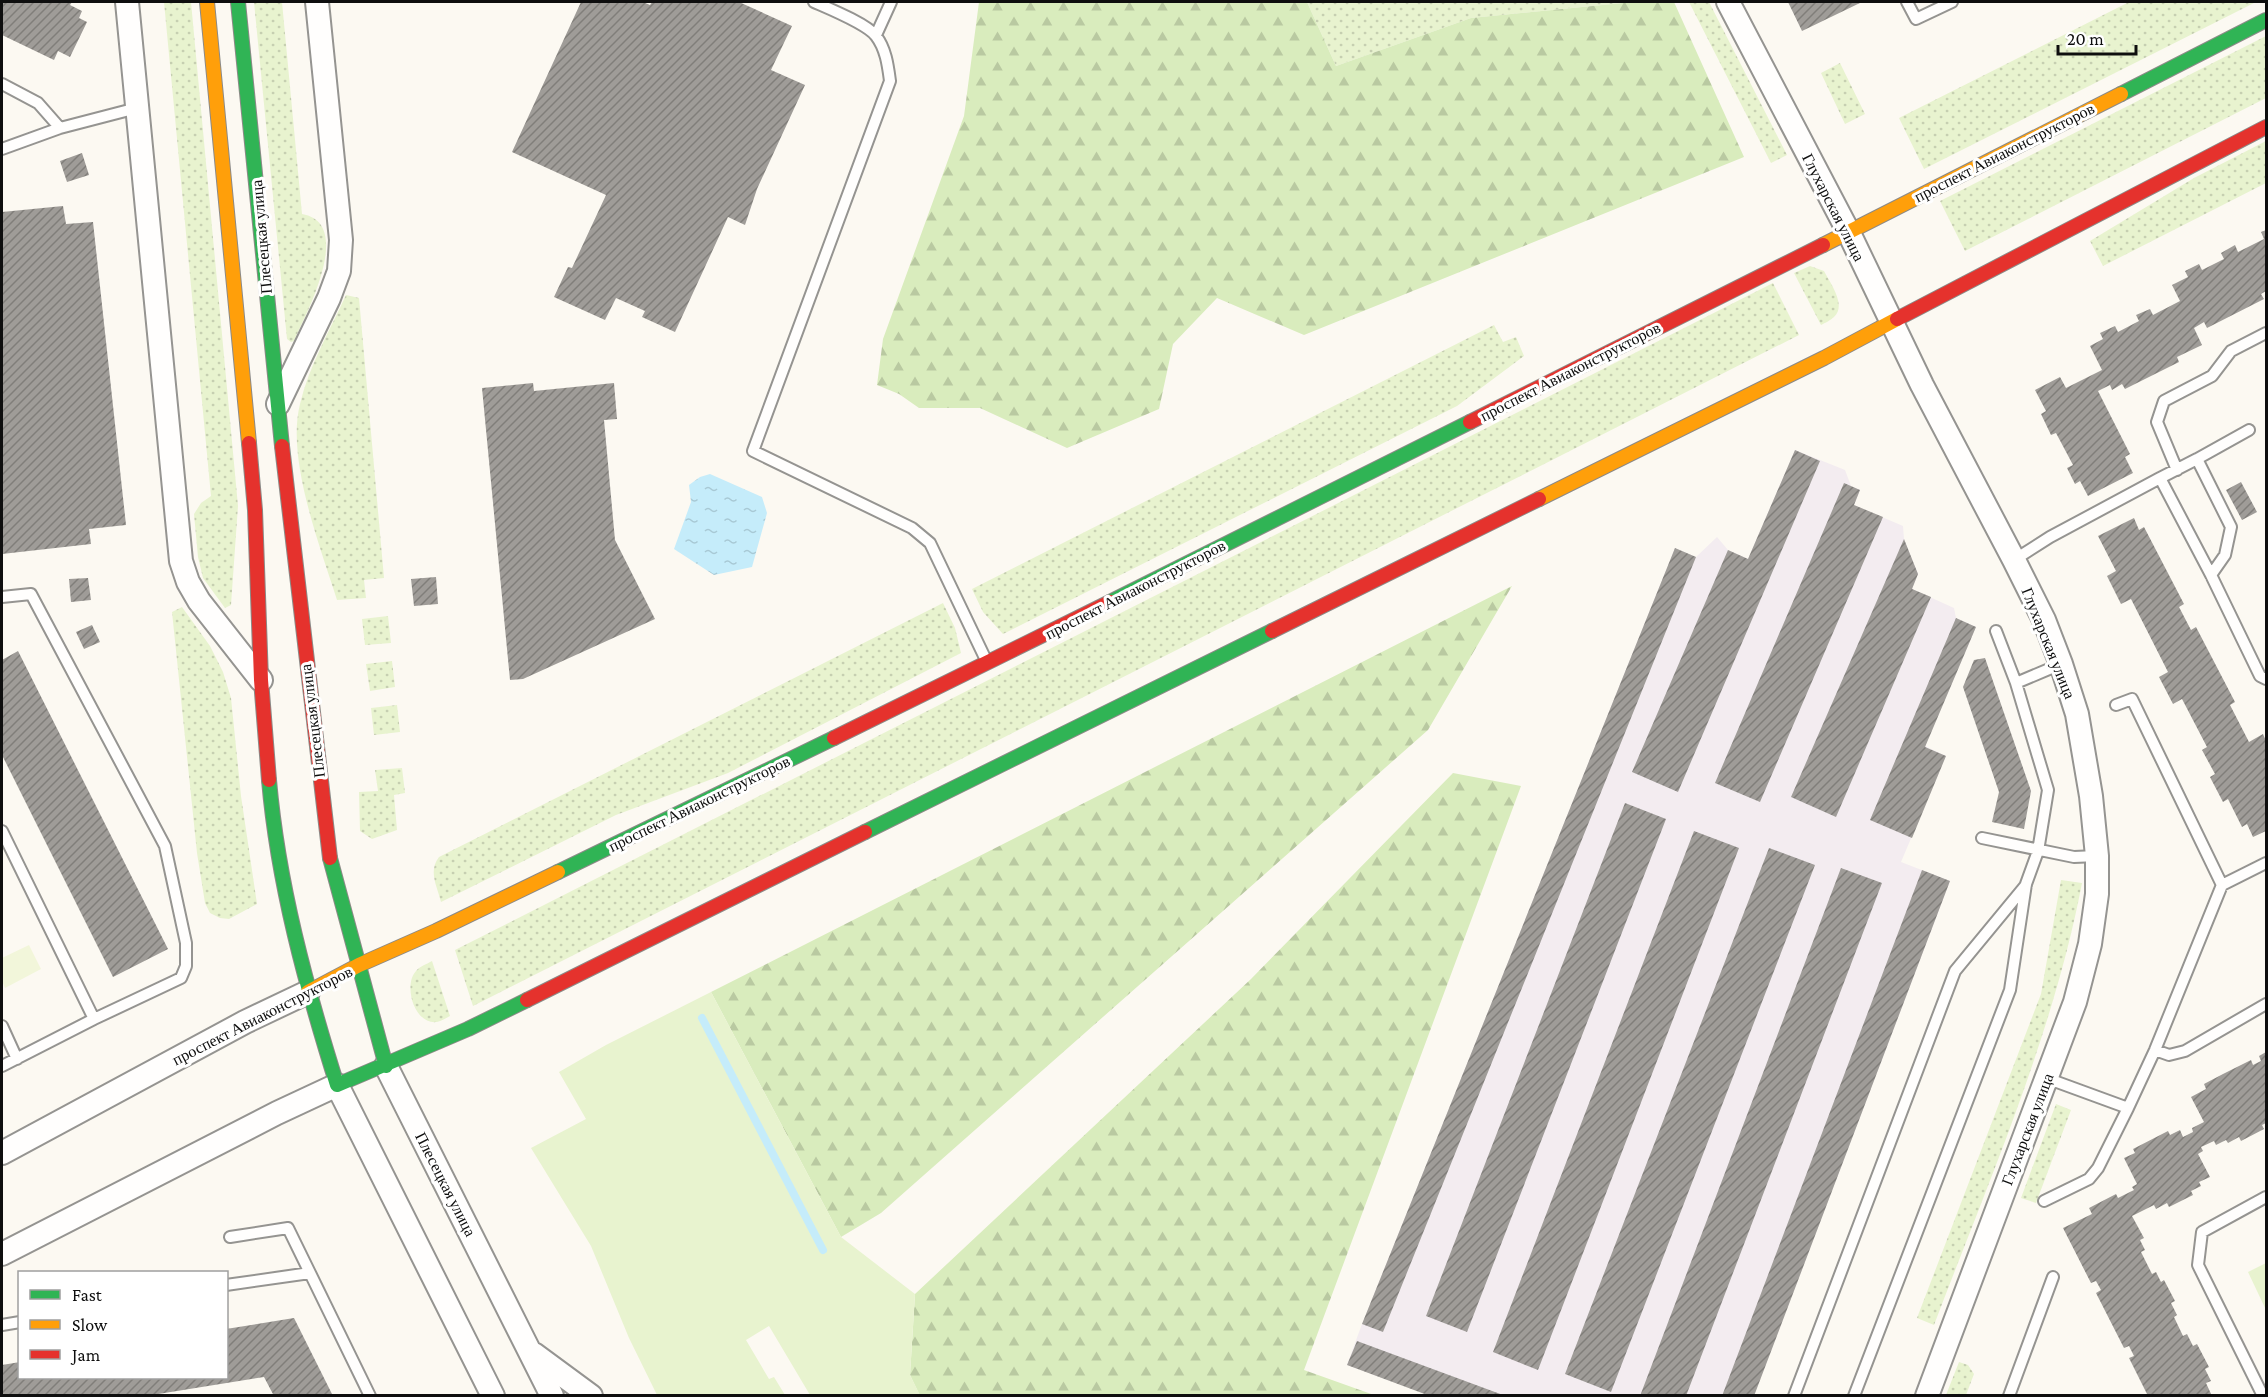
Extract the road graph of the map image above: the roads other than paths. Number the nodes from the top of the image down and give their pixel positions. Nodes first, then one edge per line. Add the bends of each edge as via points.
1 (127, 2) edge
2 (207, 2) edge
3 (238, 2) edge
4 (317, 2) edge
5 (814, 2) edge
6 (891, 2) edge
7 (1728, 2) edge
8 (1907, 2) edge
9 (1952, 2) edge
10 (2266, 20) edge
11 (876, 36) junction
12 (2, 84) edge
13 (137, 108) junction
14 (2266, 127) edge
15 (60, 128) junction
16 (2, 149) edge
17 (1848, 231) junction
18 (1890, 321) junction
19 (2266, 333) edge
20 (277, 405) junction
21 (2249, 430) dead end
22 (2197, 459) junction
23 (2177, 470) junction
24 (2160, 478) junction
25 (2014, 560) junction
26 (2211, 575) junction
27 (2, 597) edge
28 (1996, 631) dead end
29 (988, 663) junction
30 (2061, 664) junction
31 (2266, 679) edge
32 (261, 680) junction
33 (2016, 683) junction
34 (2116, 705) dead end
35 (2, 831) edge
36 (1982, 838) dead end
37 (2038, 851) junction
38 (2097, 856) junction
39 (2266, 863) edge
40 (2026, 885) junction
41 (2222, 885) junction
42 (359, 965) junction
43 (308, 992) junction
44 (2266, 1004) edge
45 (94, 1019) junction
46 (2, 1026) edge
47 (2156, 1050) junction
48 (17, 1059) junction
49 (2, 1066) edge
50 (386, 1066) junction
51 (2046, 1078) junction
52 (337, 1085) junction
53 (2128, 1108) junction
54 (2, 1153) edge
55 (2266, 1197) edge
56 (2044, 1201) dead end
57 (230, 1236) dead end
58 (2, 1254) edge
59 (310, 1273) junction
60 (2053, 1277) dead end
61 (228, 1285) edge
62 (18, 1322) edge
63 (2, 1325) edge
64 (530, 1352) junction
65 (370, 1395) edge
66 (493, 1395) edge
67 (552, 1395) edge
68 (591, 1395) edge
69 (1794, 1395) edge
70 (1854, 1395) edge
71 (1927, 1395) edge
72 (2009, 1395) edge
73 (2263, 1395) edge

1 - 13 street
2 - 32 street, Плесецкая улица via 255,510
3 - 20 street, Плесецкая улица
4 - 20 street via 341,240 339,271
5 - 11 lane
6 - 11 lane
7 - 17 street, Глухарская улица
8 - 9 lane via 1916,20
10 - 17 street, проспект Авиаконструкторов
11 - 29 lane via 887,58 890,81 753,451 912,528 930,543
12 - 15 lane via 38,103
13 - 15 lane
13 - 32 street via 182,561 199,601
14 - 18 street
15 - 16 lane
17 - 18 street, Глухарская улица
17 - 29 street, проспект Авиаконструкторов
18 - 25 street, Глухарская улица
18 - 50 street via 1824,358 468,1029
19 - 23 lane via 2231,351 2212,376 2164,401 2157,422
20 - 42 street, Плесецкая улица via 327,844
21 - 22 lane
22 - 23 lane
22 - 26 lane via 2231,527 2225,555
23 - 24 lane
24 - 25 lane
24 - 26 lane
25 - 30 street, Глухарская улица
26 - 31 lane via 2260,676
27 - 45 lane via 31,594 165,846 186,943 186,966 181,978
28 - 33 lane
29 - 42 street, проспект Авиаконструкторов
30 - 33 lane
30 - 38 street, Глухарская улица via 2077,714
32 - 43 street, Плесецкая улица via 270,789 287,900
33 - 37 lane via 2048,790
34 - 41 lane via 2132,699
35 - 45 lane
36 - 37 lane
37 - 38 lane
37 - 40 lane
38 - 51 street, Глухарская улица via 2091,944 2075,1002
39 - 41 lane
40 - 69 lane via 1955,971
40 - 70 lane via 2010,990
41 - 47 lane
42 - 43 street, проспект Авиаконструкторов
42 - 50 street, Плесецкая улица
43 - 52 street, Плесецкая улица
43 - 54 street, проспект Авиаконструкторов
44 - 47 lane via 2185,1051 2169,1055
45 - 48 lane
46 - 48 lane
47 - 53 lane
48 - 49 lane
50 - 52 street
50 - 64 street, Плесецкая улица
51 - 53 lane
51 - 71 street, Глухарская улица
52 - 58 street
52 - 66 street, Плесецкая улица
53 - 56 lane via 2089,1179
55 - 73 lane via 2202,1232 2198,1265
57 - 59 lane via 288,1228
59 - 61 lane
59 - 65 lane
60 - 72 lane
62 - 63 lane
64 - 67 street, Плесецкая улица
64 - 68 street

